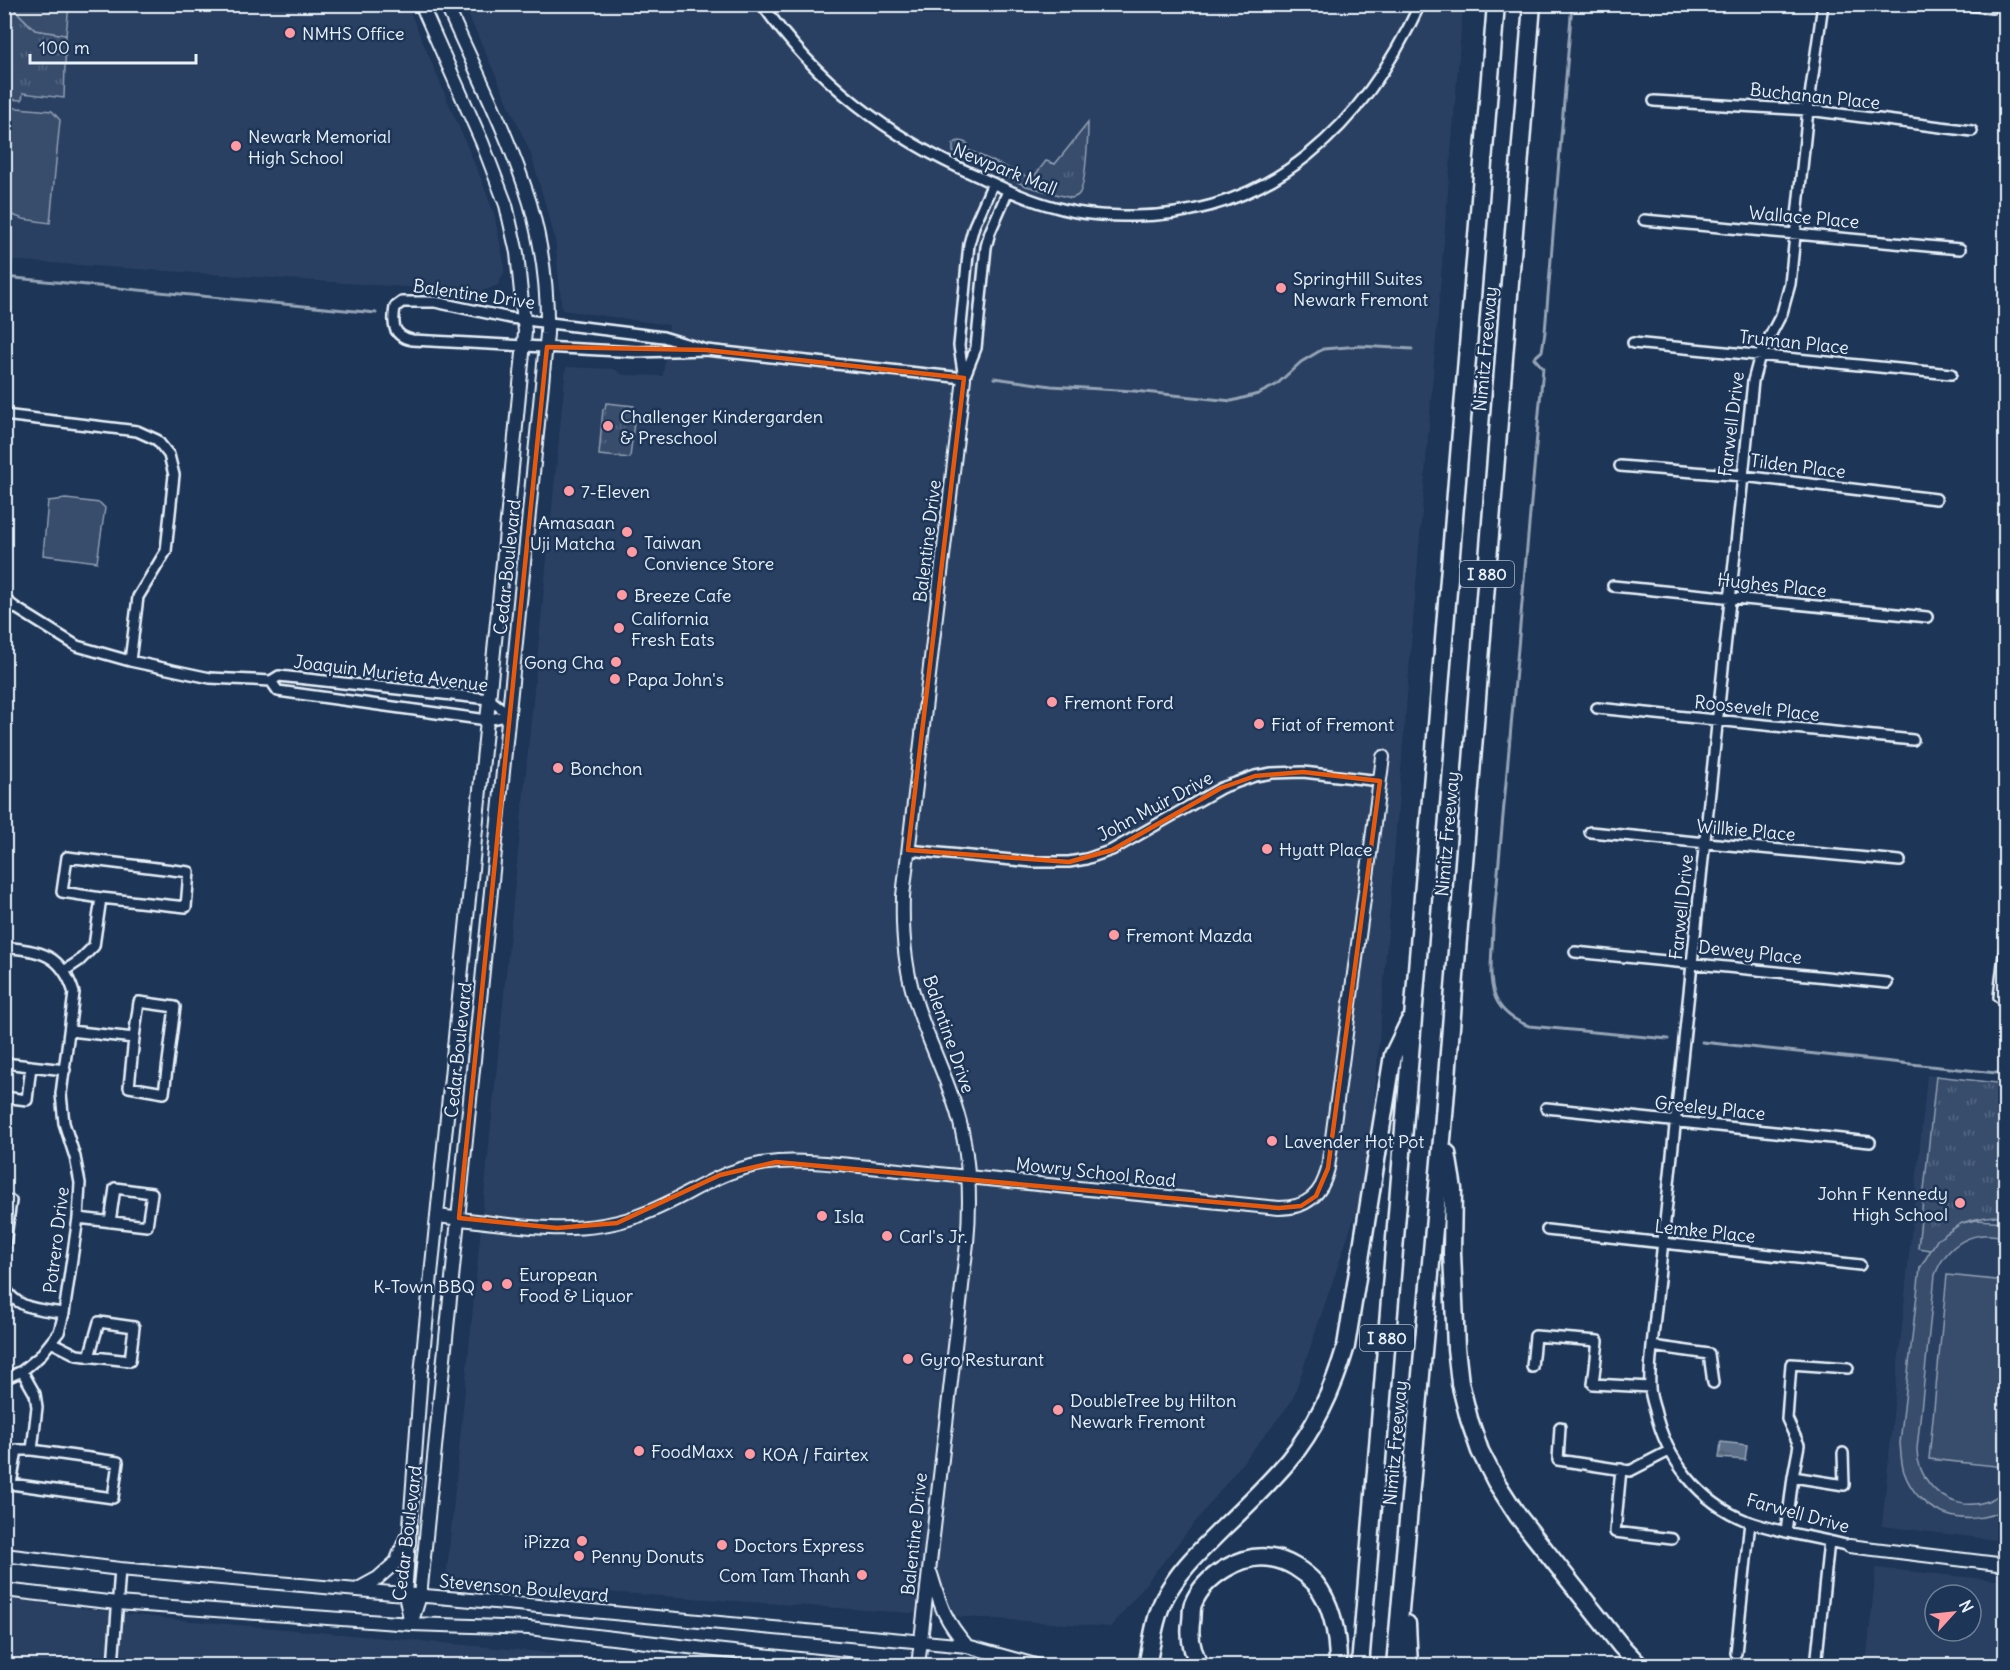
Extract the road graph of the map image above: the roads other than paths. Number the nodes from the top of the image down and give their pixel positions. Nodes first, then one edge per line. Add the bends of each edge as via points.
1 (421, 4) edge
2 (446, 4) edge
3 (762, 4) edge
4 (1420, 4) edge
5 (1495, 4) edge
6 (1532, 4) edge
7 (1823, 4) edge
8 (1961, 4) edge
9 (1992, 8) dead end
10 (1654, 100) dead end
11 (1808, 110) junction
12 (1972, 131) dead end
13 (993, 183) junction
14 (1008, 191) junction
15 (1644, 220) dead end
16 (1797, 232) junction
17 (1960, 249) dead end
18 (524, 320) junction
19 (548, 322) junction
20 (1633, 343) dead end
21 (524, 346) junction
22 (547, 347) junction
23 (706, 350) junction
24 (1760, 355) junction
25 (1951, 374) dead end
26 (964, 378) junction
27 (4, 415) edge
28 (1620, 466) dead end
29 (1743, 476) junction
30 (1936, 499) dead end
31 (1613, 586) dead end
32 (1730, 598) junction
33 (4, 599) edge
34 (1927, 617) dead end
35 (130, 661) junction
36 (271, 681) junction
37 (489, 699) junction
38 (1598, 708) dead end
39 (510, 715) junction
40 (487, 720) junction
41 (1718, 721) junction
42 (1913, 740) dead end
43 (1383, 757) dead end
44 (1380, 781) junction
45 (1590, 832) dead end
46 (1706, 843) junction
47 (908, 850) junction
48 (1900, 861) dead end
49 (101, 898) junction
50 (2006, 938) edge
51 (4, 946) edge
52 (1575, 952) dead end
53 (1693, 962) junction
54 (64, 971) junction
55 (1887, 983) dead end
56 (2002, 997) edge
57 (1414, 1010) junction
58 (70, 1031) junction
59 (134, 1038) junction
60 (4, 1063) edge
61 (31, 1066) junction
62 (65, 1070) junction
63 (4, 1097) edge
64 (1546, 1108) dead end
65 (1677, 1122) junction
66 (1443, 1128) junction
67 (1870, 1142) dead end
68 (969, 1177) junction
69 (4, 1200) edge
70 (437, 1215) junction
71 (78, 1218) junction
72 (459, 1218) junction
73 (110, 1222) junction
74 (1547, 1230) dead end
75 (1664, 1243) junction
76 (4, 1251) edge
77 (1860, 1265) dead end
78 (4, 1286) edge
79 (64, 1313) junction
80 (51, 1342) junction
81 (1652, 1346) junction
82 (89, 1357) junction
83 (1532, 1367) dead end
84 (1848, 1368) dead end
85 (22, 1371) junction
86 (4, 1379) edge
87 (1713, 1383) dead end
88 (1650, 1388) junction
89 (1560, 1427) dead end
90 (32, 1450) junction
91 (1669, 1451) junction
92 (1843, 1453) dead end
93 (1621, 1469) junction
94 (1793, 1477) junction
95 (1750, 1522) junction
96 (410, 1528) junction
97 (1786, 1532) junction
98 (1672, 1539) dead end
99 (1829, 1541) junction
100 (1849, 1546) joint
101 (4, 1555) edge
102 (1404, 1560) junction
103 (2006, 1565) edge
104 (929, 1568) junction
105 (120, 1569) junction
106 (4, 1590) edge
107 (356, 1591) junction
108 (405, 1595) junction
109 (420, 1596) junction
110 (117, 1603) junction
111 (411, 1624) junction
112 (921, 1642) junction
113 (967, 1646) junction
114 (1736, 1653) dead end
115 (113, 1665) edge
116 (866, 1665) edge
117 (918, 1665) edge
118 (1039, 1665) edge
119 (1148, 1665) edge
120 (1202, 1665) edge
121 (1338, 1665) edge
122 (1360, 1665) edge
123 (1395, 1665) edge
124 (1409, 1665) edge
125 (1640, 1665) edge
126 (1816, 1665) edge

1 - 18 main road, Cedar Boulevard via 506,205 517,253
2 - 19 main road, Cedar Boulevard via 507,141 530,204
3 - 13 street, Newpark Mall via 805,58 866,112 911,144
4 - 14 street, Newpark Mall via 1402,44 1346,120 1300,162 1247,192 1170,214 1104,216 1056,208
5 - 57 highway, Nimitz Freeway / I 880
6 - 66 highway, Nimitz Freeway / I 880
7 - 11 street, Farwell Drive
8 - 9 street
10 - 11 street, Buchanan Place
11 - 12 street, Buchanan Place
11 - 16 street, Farwell Drive
13 - 14 street, Newpark Mall
13 - 26 street, Balentine Drive via 969,244 959,346
14 - 26 street, Balentine Drive via 986,247 976,348
15 - 16 street, Wallace Place
16 - 17 street, Wallace Place
16 - 24 street, Farwell Drive via 1782,313
18 - 19 street, Balentine Drive
18 - 21 main road, Cedar Boulevard
18 - 21 street, Balentine Drive via 413,301 394,307 393,318 401,338
19 - 22 main road, Cedar Boulevard
19 - 23 street, Balentine Drive via 663,337
20 - 24 street, Truman Place
21 - 22 street, Balentine Drive
21 - 37 main road, Cedar Boulevard
22 - 23 street, Balentine Drive via 637,352
22 - 39 main road, Cedar Boulevard
23 - 26 street, Balentine Drive
24 - 25 street, Truman Place
24 - 29 street, Farwell Drive via 1752,381
26 - 47 main road, Balentine Drive
27 - 35 street via 137,431 157,440 168,455 174,475 166,551 138,597
28 - 29 street, Tilden Place
29 - 30 street, Tilden Place
29 - 32 street, Farwell Drive
31 - 32 street, Hughes Place
32 - 34 street, Hughes Place
32 - 41 street, Farwell Drive
33 - 35 street, Joaquin Murieta Avenue via 77,646
35 - 36 street, Joaquin Murieta Avenue via 210,678
36 - 37 street, Joaquin Murieta Avenue via 279,676
36 - 40 street, Joaquin Murieta Avenue via 278,691
37 - 39 street, Joaquin Murieta Avenue
37 - 40 main road, Cedar Boulevard
38 - 41 street, Roosevelt Place
39 - 40 street, Joaquin Murieta Avenue
39 - 72 main road, Cedar Boulevard
40 - 70 main road, Cedar Boulevard
41 - 42 street, Roosevelt Place
41 - 46 street, Farwell Drive
43 - 44 main road, Mowry School Road
44 - 47 street, John Muir Drive via 1304,772 1255,776 1221,788 1112,850 1069,862
44 - 68 main road, Mowry School Road via 1328,1168 1316,1196 1301,1206 1279,1208
45 - 46 street, Willkie Place
46 - 48 street, Willkie Place
46 - 53 street, Farwell Drive
47 - 68 main road, Balentine Drive via 903,919 908,972 957,1111
49 - 49 street via 186,907 189,872 67,857 62,892
49 - 54 street via 94,945
50 - 56 street
51 - 54 street via 35,950 57,962
52 - 53 street, Dewey Place
53 - 55 street, Dewey Place
53 - 65 street, Farwell Drive
54 - 58 street, Potrero Drive via 74,993
57 - 119 highway via 1393,1055 1346,1346 1333,1385 1290,1459 1178,1576 1156,1619
57 - 122 highway, Nimitz Freeway / I 880
58 - 59 street
58 - 62 street, Potrero Drive
59 - 59 street via 129,1087 164,1093 175,1007 139,1002
60 - 61 street
61 - 62 street
61 - 63 street via 27,1100
62 - 71 street, Potrero Drive via 62,1104 80,1183
64 - 65 street, Greeley Place
65 - 67 street, Greeley Place
65 - 75 street, Farwell Drive
66 - 102 highway, Nimitz Freeway / I 880
66 - 125 highway via 1453,1189 1452,1253 1460,1383 1480,1450 1518,1516
68 - 72 main road, Mowry School Road via 776,1162 720,1175 654,1210 617,1223 557,1228
68 - 104 main road, Balentine Drive via 967,1243
69 - 76 street via 11,1201
70 - 72 main road, Mowry School Road
70 - 96 main road, Cedar Boulevard
71 - 73 street
71 - 79 street, Potrero Drive
72 - 109 main road, Cedar Boulevard
73 - 73 street via 147,1226 152,1192 115,1188
74 - 75 street, Lemke Place
75 - 77 street, Lemke Place
75 - 81 street, Farwell Drive
78 - 79 street via 9,1296 24,1306
79 - 80 street, Potrero Drive via 59,1332
80 - 82 street
80 - 85 street, Potrero Drive
81 - 87 street via 1709,1354
81 - 88 street, Farwell Drive
82 - 82 street via 130,1361 134,1327 99,1322
83 - 88 street via 1535,1336 1598,1341 1593,1384
84 - 94 street via 1791,1364 1787,1419 1799,1445
85 - 86 street, Potrero Drive
85 - 90 street via 37,1407
88 - 91 street, Farwell Drive via 1660,1432
89 - 93 street via 1558,1460
90 - 90 street via 118,1462 113,1497 11,1484 17,1450
91 - 93 street via 1630,1471
91 - 95 street, Farwell Drive via 1689,1479 1714,1503
92 - 94 street via 1844,1485
93 - 98 street via 1615,1532
94 - 97 street
95 - 97 street, Farwell Drive
95 - 114 street
96 - 107 main road via 396,1562
96 - 108 main road, Cedar Boulevard
97 - 99 street, Farwell Drive
99 - 100 street, Farwell Drive
99 - 126 street
100 - 103 main road, Farwell Drive
101 - 105 main road, Stevenson Boulevard
102 - 123 highway, Nimitz Freeway / I 880
102 - 124 highway
104 - 112 main road, Balentine Drive
104 - 113 main road via 942,1612
105 - 107 main road, Stevenson Boulevard
105 - 110 street
106 - 110 main road
107 - 108 main road, Stevenson Boulevard
108 - 109 main road, Stevenson Boulevard
108 - 111 main road, Cedar Boulevard
109 - 111 main road, Cedar Boulevard
109 - 112 main road, Stevenson Boulevard
110 - 111 main road
110 - 115 street
111 - 116 main road via 529,1628
112 - 113 main road, Stevenson Boulevard
112 - 117 main road, Balentine Drive
113 - 118 main road, Stevenson Boulevard
120 - 121 highway via 1195,1657 1190,1632 1193,1605 1205,1584 1223,1569 1244,1560 1271,1557 1296,1567 1314,1583 1329,1606

